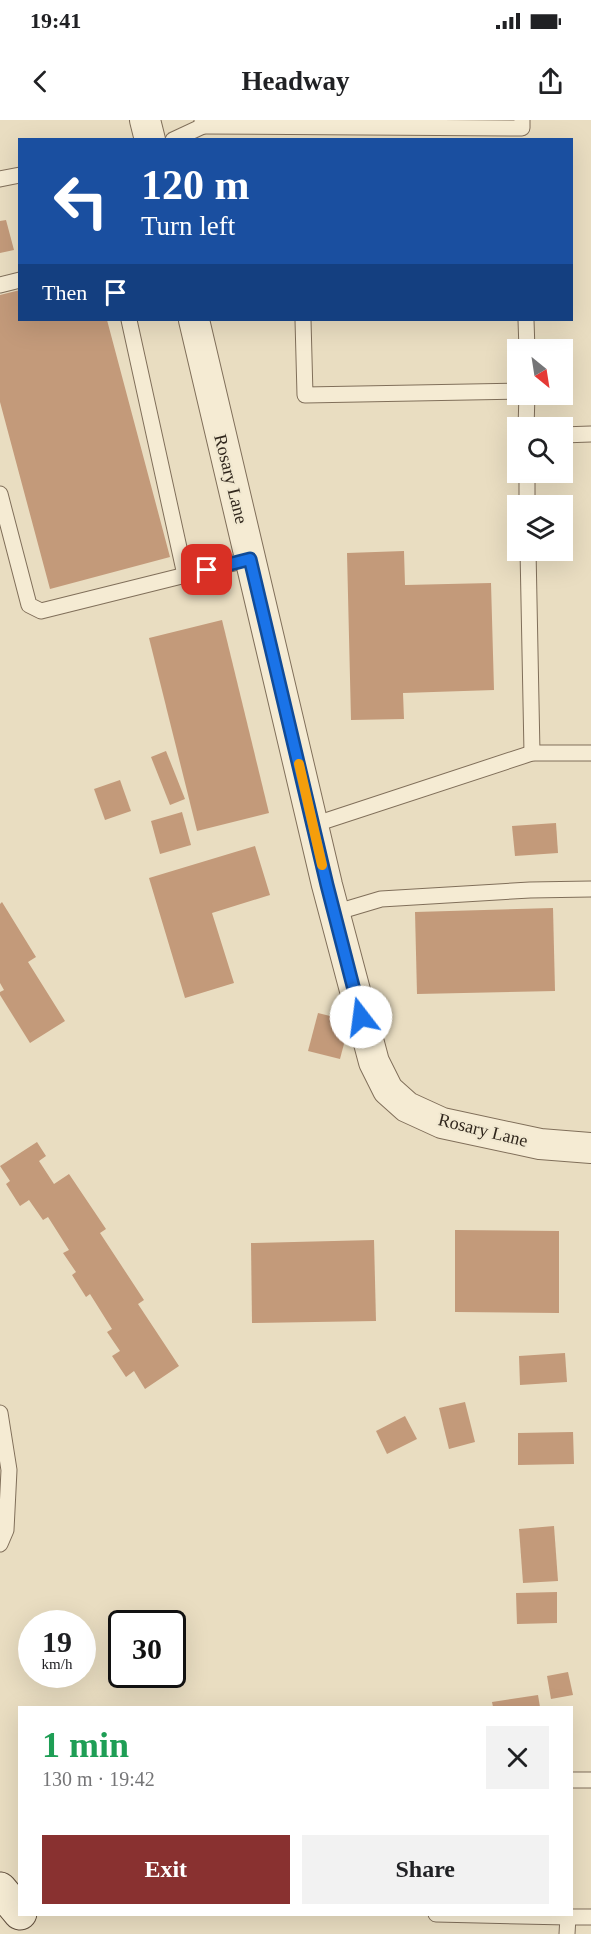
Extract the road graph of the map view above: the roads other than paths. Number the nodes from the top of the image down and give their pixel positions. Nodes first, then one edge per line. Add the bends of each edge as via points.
1 (145, 120) edge
2 (202, 123) edge
3 (522, 129) edge
4 (300, 133) edge
5 (150, 138) edge
6 (176, 138) edge
7 (18, 175) edge
8 (0, 179) edge
9 (18, 280) edge
10 (0, 285) edge
11 (129, 321) edge
12 (194, 321) edge
13 (303, 321) edge
14 (526, 321) edge
15 (527, 339) edge
16 (507, 391) edge
17 (591, 434) edge
18 (573, 435) edge
19 (0, 494) edge
20 (250, 559) junction
21 (528, 561) edge
22 (184, 575) junction
23 (532, 753) junction
24 (591, 753) edge
25 (313, 825) junction
26 (591, 889) edge
27 (334, 913) junction
28 (591, 1148) edge
29 (0, 1413) edge
30 (0, 1544) edge
31 (573, 1780) edge
32 (591, 1780) edge
33 (0, 1888) edge
34 (18, 1910) edge
35 (22, 1916) edge
36 (524, 1916) edge
37 (568, 1917) junction
38 (591, 1917) edge
39 (36, 1934) edge
40 (567, 1934) edge

1 - 5 street
2 - 4 lane
2 - 6 lane
3 - 4 lane
7 - 8 lane
9 - 10 lane
11 - 22 lane
12 - 20 street, Rosary Lane
13 - 16 lane via 305,395
14 - 15 lane
17 - 18 lane
19 - 22 lane via 29,604 41,611
20 - 22 lane
20 - 25 street, Rosary Lane
21 - 23 lane
23 - 24 lane
23 - 25 lane
25 - 27 street, Rosary Lane
26 - 27 lane via 381,898
27 - 28 street, Rosary Lane via 374,1062 388,1090 407,1107 442,1122 540,1144
29 - 30 lane via 9,1470 6,1530
31 - 32 lane
33 - 34 main road
35 - 39 main road
36 - 37 lane
37 - 38 lane
37 - 40 lane

